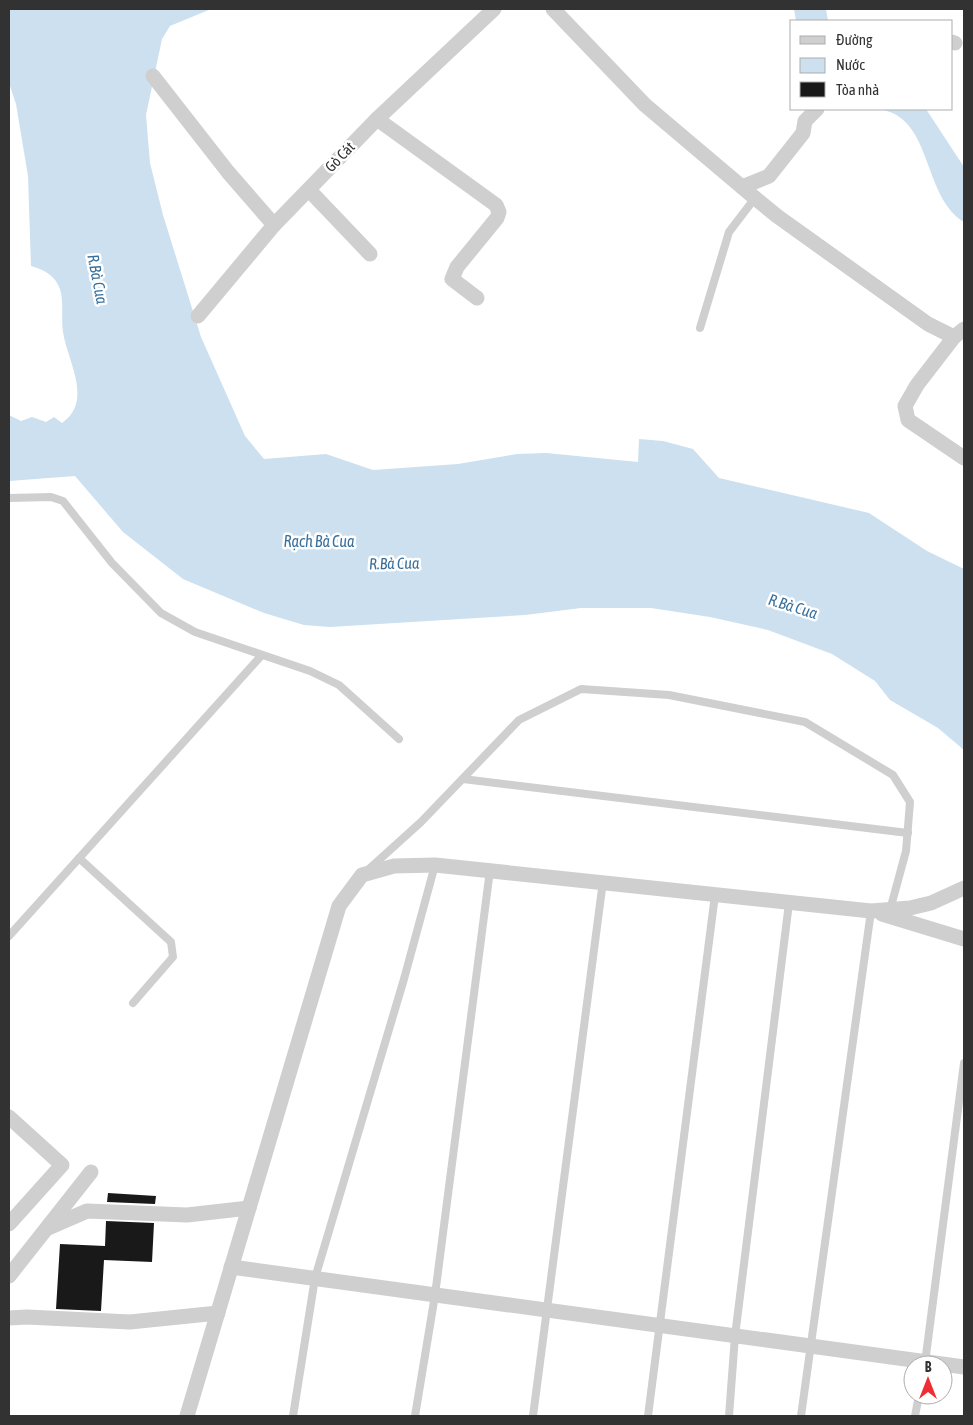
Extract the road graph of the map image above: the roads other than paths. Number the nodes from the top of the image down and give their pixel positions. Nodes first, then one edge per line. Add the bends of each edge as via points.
1 (494, 9) edge
2 (554, 9) edge
3 (153, 76) dead end
4 (816, 110) edge
5 (377, 119) junction
6 (742, 187) junction
7 (308, 190) junction
8 (755, 198) junction
9 (274, 225) junction
10 (370, 254) dead end
11 (477, 298) dead end
12 (198, 316) dead end
13 (700, 328) dead end
14 (959, 333) edge
15 (964, 458) edge
16 (9, 498) edge
17 (261, 656) junction
18 (399, 739) dead end
19 (462, 779) junction
20 (908, 833) junction
21 (79, 858) junction
22 (435, 865) junction
23 (490, 870) junction
24 (362, 875) junction
25 (603, 881) junction
26 (958, 891) edge
27 (715, 895) junction
28 (789, 903) junction
29 (871, 910) junction
30 (890, 910) junction
31 (9, 936) edge
32 (964, 939) edge
33 (133, 1003) dead end
34 (964, 1063) edge
35 (9, 1117) edge
36 (91, 1172) dead end
37 (249, 1208) junction
38 (9, 1224) edge
39 (48, 1228) junction
40 (231, 1267) junction
41 (9, 1276) edge
42 (315, 1278) junction
43 (435, 1295) junction
44 (547, 1310) junction
45 (218, 1314) junction
46 (9, 1318) edge
47 (658, 1325) junction
48 (735, 1336) junction
49 (811, 1346) junction
50 (926, 1355) edge
51 (903, 1360) edge
52 (187, 1416) edge
53 (292, 1416) edge
54 (415, 1416) edge
55 (533, 1416) edge
56 (648, 1416) edge
57 (729, 1416) edge
58 (801, 1416) edge

1 - 5 street, Gò Cát
2 - 6 street via 645,105
3 - 9 street
4 - 6 street via 805,122 803,134 770,176
5 - 7 street, Gò Cát
5 - 11 street via 496,205 497,218 457,267 452,279
6 - 8 street
7 - 9 street, Gò Cát
7 - 10 street
8 - 13 lane via 729,232
8 - 14 street via 928,324
9 - 12 street, Gò Cát
14 - 15 street via 916,385 905,406 908,420
16 - 17 lane via 51,497 64,501 112,563 161,613 195,632
17 - 18 lane via 310,671 339,685
17 - 21 lane
19 - 20 lane
19 - 20 lane via 519,720 581,690 669,695 805,722 893,775 910,802
19 - 24 lane via 421,822
20 - 30 lane
21 - 31 lane
21 - 33 lane via 171,942 173,957
22 - 23 street
22 - 24 street via 394,866
22 - 42 lane
23 - 25 street
23 - 43 lane
24 - 37 street via 339,906
25 - 27 street
25 - 44 lane
26 - 30 street via 931,903
27 - 28 street
27 - 47 lane
28 - 29 street
28 - 48 lane
29 - 30 street
29 - 32 street
29 - 49 lane
34 - 50 lane
35 - 38 street via 62,1165
36 - 39 street
37 - 39 street via 187,1216 87,1211
37 - 40 street
39 - 41 street
40 - 42 street
40 - 45 street
42 - 43 street
42 - 53 lane
43 - 44 street
43 - 54 lane
44 - 47 street
44 - 55 lane
45 - 46 street via 130,1322
45 - 52 street
47 - 48 street
47 - 56 lane
48 - 49 street
48 - 57 lane
49 - 51 street
49 - 58 lane

